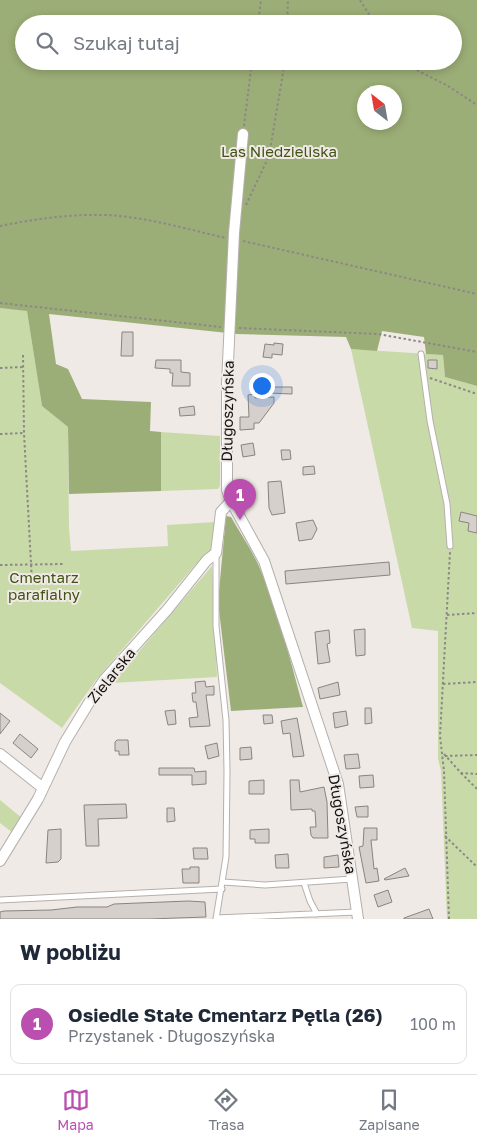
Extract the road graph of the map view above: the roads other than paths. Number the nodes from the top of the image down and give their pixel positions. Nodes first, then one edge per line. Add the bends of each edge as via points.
1 (243, 134) road end
2 (421, 354) dead end
3 (231, 501) junction
4 (450, 546) road end
5 (216, 554) junction
6 (0, 754) edge
7 (43, 788) junction
8 (0, 861) edge
9 (352, 879) junction
10 (223, 882) junction
11 (304, 883) junction
12 (222, 889) junction
13 (0, 900) edge
14 (317, 914) junction
15 (358, 916) edge
16 (216, 918) edge

1 - 3 street, Długoszyńska via 230,328 226,457 227,490
2 - 4 lane via 447,504
3 - 5 street via 221,512
3 - 9 street, Długoszyńska via 264,561 293,641 338,784
5 - 7 street, Zielarska via 207,560 104,680 65,742
5 - 10 lane via 216,626 226,720 226,857
6 - 7 street
7 - 8 street, Zielarska
9 - 11 lane
9 - 15 street, Długoszyńska
10 - 11 lane
10 - 12 lane
11 - 14 lane
12 - 13 lane
12 - 16 lane
14 - 15 lane
14 - 16 lane

